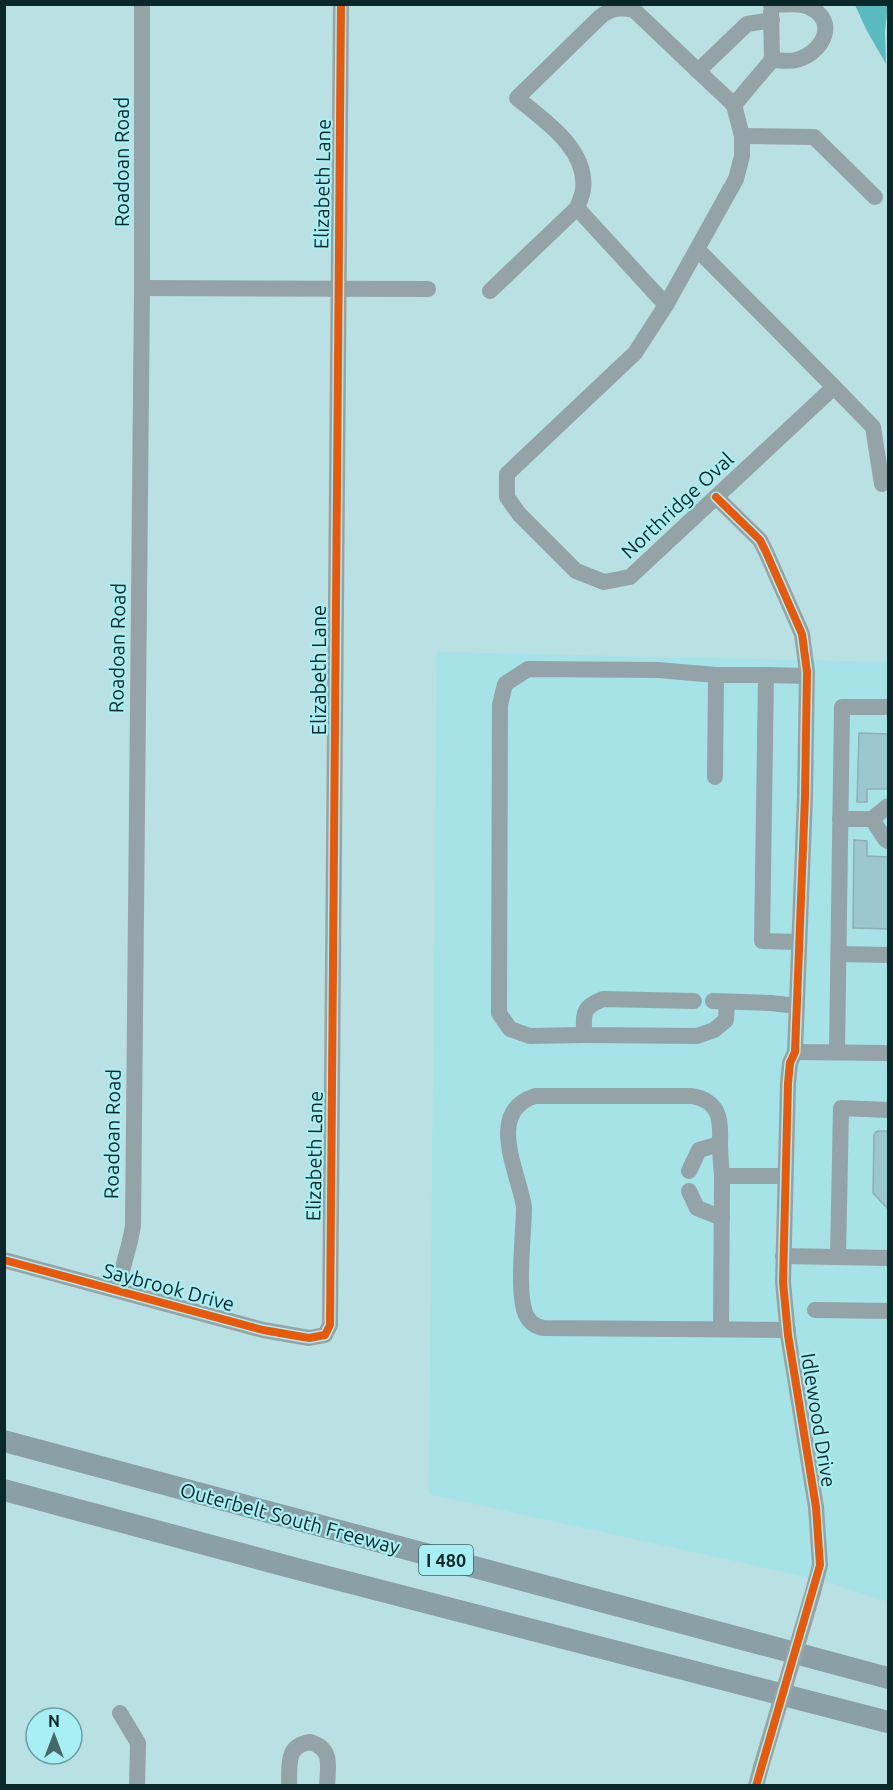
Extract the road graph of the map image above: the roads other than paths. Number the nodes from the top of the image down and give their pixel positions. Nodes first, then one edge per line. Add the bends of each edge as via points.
1 (142, 4) edge
2 (341, 4) edge
3 (609, 7) edge
4 (771, 10) edge
5 (772, 60) junction
6 (698, 71) junction
7 (734, 105) junction
8 (742, 136) junction
9 (875, 197) dead end
10 (577, 208) junction
11 (697, 249) junction
12 (142, 288) junction
13 (338, 288) junction
14 (428, 289) dead end
15 (490, 291) dead end
16 (666, 305) junction
17 (834, 387) junction
18 (882, 484) dead end
19 (716, 497) junction
20 (716, 675) junction
21 (766, 675) junction
22 (807, 676) junction
23 (888, 707) edge
24 (715, 777) dead end
25 (888, 806) edge
26 (840, 819) junction
27 (872, 819) junction
28 (888, 841) edge
29 (798, 942) junction
30 (839, 954) junction
31 (888, 955) edge
32 (694, 1001) dead end
33 (797, 1006) junction
34 (584, 1035) junction
35 (795, 1052) junction
36 (837, 1052) junction
37 (888, 1053) edge
38 (888, 1110) edge
39 (720, 1144) junction
40 (689, 1170) dead end
41 (722, 1176) junction
42 (784, 1176) junction
43 (689, 1191) dead end
44 (722, 1218) junction
45 (783, 1256) junction
46 (838, 1257) junction
47 (888, 1258) edge
48 (4, 1260) edge
49 (117, 1290) junction
50 (815, 1310) dead end
51 (888, 1311) edge
52 (722, 1329) junction
53 (788, 1330) junction
54 (325, 1335) joint
55 (4, 1441) edge
56 (4, 1490) edge
57 (888, 1678) edge
58 (120, 1713) dead end
59 (888, 1722) edge
60 (137, 1785) edge
61 (289, 1785) edge
62 (327, 1785) edge
63 (756, 1785) edge

1 - 12 street, Roadoan Road
2 - 13 street, Elizabeth Lane
3 - 6 street via 634,10
3 - 10 street via 517,98 569,145 580,163 583,190
4 - 5 street
4 - 5 street via 807,6 825,23 824,36 816,51 795,60
4 - 6 street via 747,24
5 - 7 street
6 - 7 street
7 - 8 street, Northridge Oval
8 - 9 street via 814,137
8 - 11 street, Northridge Oval via 736,179
10 - 15 street
10 - 16 street
11 - 16 street, Northridge Oval
11 - 17 street
12 - 13 street
12 - 49 street, Roadoan Road via 133,1226
13 - 14 street
13 - 54 street, Elizabeth Lane via 330,1325
16 - 19 street, Northridge Oval via 634,353 507,474 507,497 576,571 604,582 630,577
17 - 18 street via 873,427
17 - 19 street, Northridge Oval
19 - 22 street, Idlewood Drive via 760,540 802,634
20 - 21 street
20 - 24 street
20 - 34 street via 658,670 528,669 505,684 500,705 499,1013 510,1029 530,1036
21 - 22 street
21 - 29 street via 762,941
22 - 29 street, Idlewood Drive
23 - 26 street via 842,707
25 - 27 street
26 - 27 street
26 - 30 street
27 - 28 street
29 - 33 street, Idlewood Drive
30 - 31 street
30 - 36 street
32 - 34 street via 603,999 590,1005 584,1015
33 - 34 street via 720,1001 726,1020 697,1036
33 - 35 street, Idlewood Drive
35 - 36 street
35 - 42 street, Idlewood Drive via 789,1069
36 - 37 street
38 - 46 street via 841,1108
39 - 40 street via 699,1150
39 - 41 street
39 - 52 street via 715,1110 709,1102 692,1096 535,1095 516,1107 509,1127 510,1159 524,1207 522,1295 526,1315 533,1324 544,1328
41 - 42 street
41 - 44 street
42 - 45 street, Idlewood Drive
43 - 44 street via 697,1208
44 - 52 street
45 - 46 street
45 - 53 street, Idlewood Drive
46 - 47 street
48 - 49 street, Saybrook Drive
49 - 54 street, Saybrook Drive via 263,1330 309,1338
50 - 51 street
52 - 53 street
53 - 63 street, Idlewood Drive, bridge via 816,1507 820,1565
55 - 57 highway, Outerbelt South Freeway / I 480
56 - 59 highway, I 480
58 - 60 street via 138,1743
61 - 62 street via 292,1752 296,1746 310,1742 326,1754

